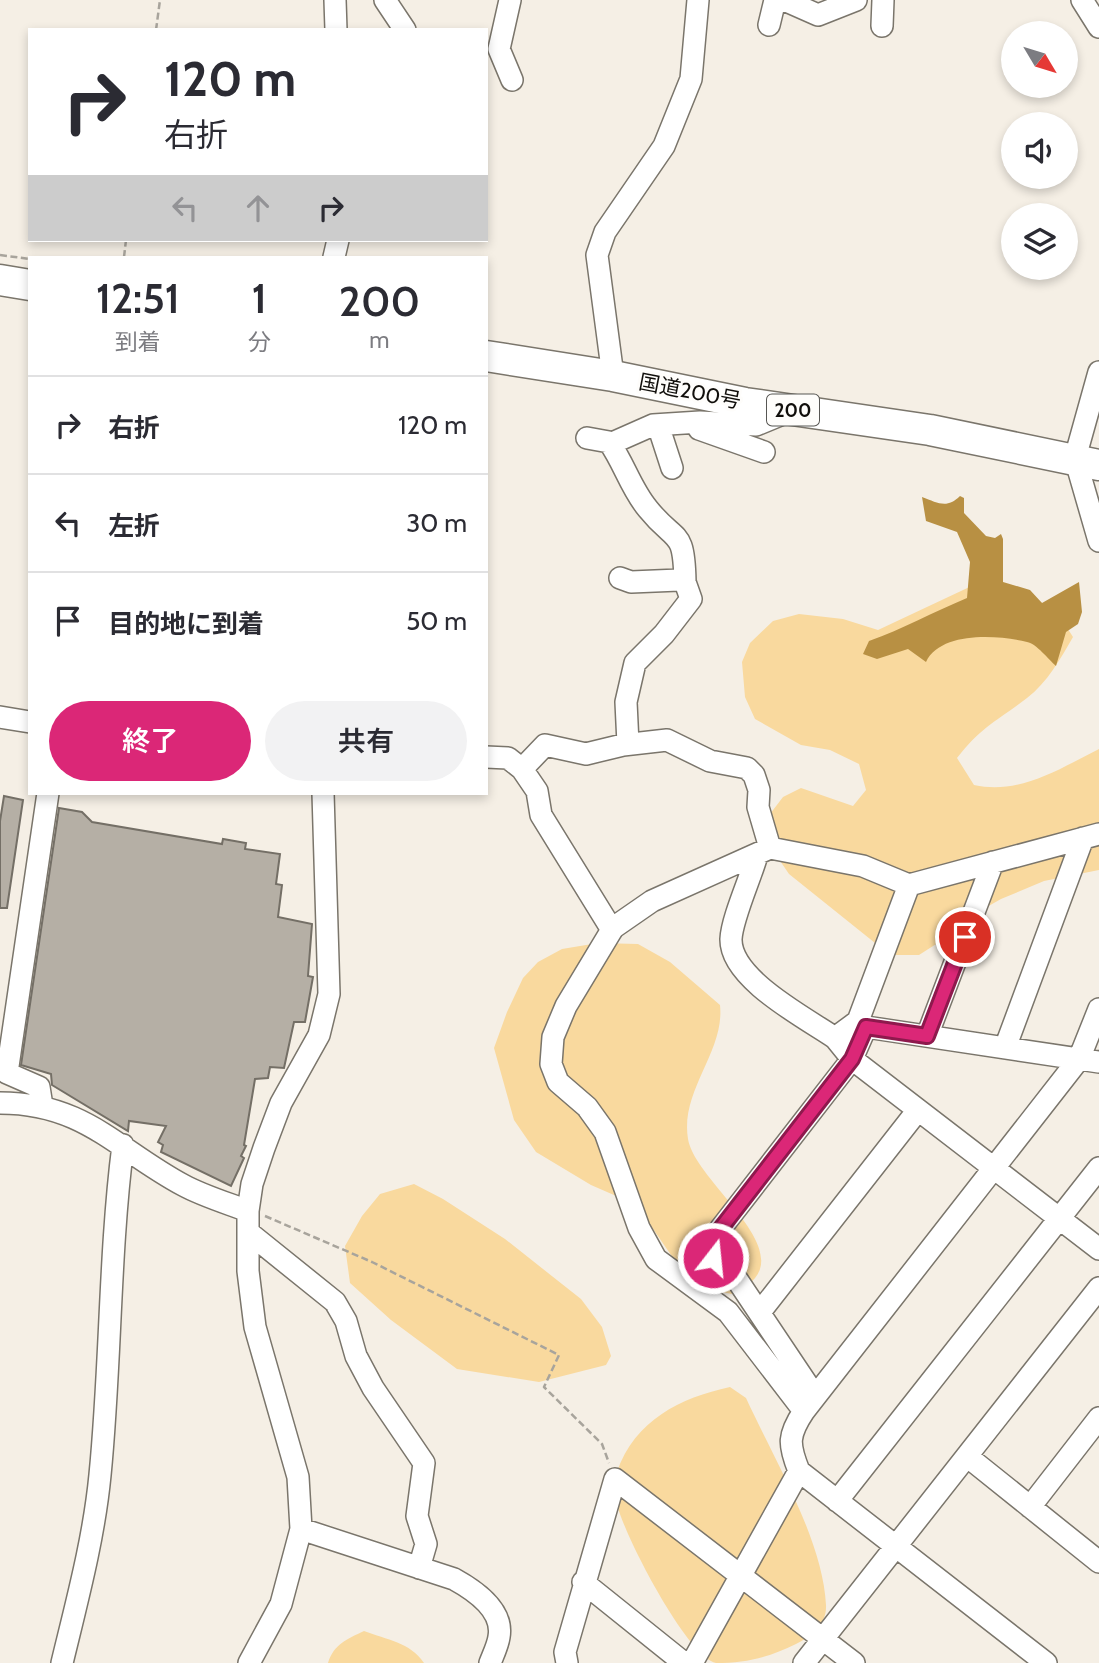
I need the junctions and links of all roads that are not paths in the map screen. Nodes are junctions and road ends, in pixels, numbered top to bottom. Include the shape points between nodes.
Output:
1 (335, 0) edge
2 (385, 0) edge
3 (510, 0) edge
4 (698, 0) edge
5 (775, 0) edge
6 (784, 0) edge
7 (856, 0) edge
8 (883, 0) edge
9 (1082, 0) edge
10 (769, 25) dead end
11 (883, 26) dead end
12 (1099, 27) edge
13 (336, 28) edge
14 (404, 28) edge
15 (493, 49) edge
16 (512, 80) dead end
17 (0, 280) edge
18 (28, 285) edge
19 (493, 361) edge
20 (1099, 372) edge
21 (614, 376) junction
22 (794, 410) junction
23 (680, 423) junction
24 (658, 425) junction
25 (587, 438) dead end
26 (610, 444) junction
27 (764, 452) dead end
28 (1087, 461) edge
29 (672, 468) dead end
30 (1099, 541) edge
31 (620, 578) dead end
32 (685, 582) junction
33 (0, 717) edge
34 (28, 722) edge
35 (628, 744) junction
36 (488, 757) edge
37 (523, 769) junction
38 (48, 795) edge
39 (323, 795) edge
40 (1091, 836) edge
41 (764, 851) junction
42 (993, 862) junction
43 (909, 885) junction
44 (612, 930) junction
45 (1099, 1009) edge
46 (862, 1024) junction
47 (927, 1036) junction
48 (835, 1038) junction
49 (1005, 1048) junction
50 (852, 1059) junction
51 (1089, 1061) edge
52 (0, 1103) edge
53 (42, 1106) junction
54 (918, 1110) junction
55 (123, 1145) junction
56 (1099, 1168) edge
57 (995, 1169) junction
58 (1060, 1219) junction
59 (248, 1222) junction
60 (1099, 1250) edge
61 (1099, 1288) edge
62 (760, 1312) junction
63 (810, 1404) junction
64 (1099, 1418) edge
65 (968, 1457) junction
66 (799, 1471) junction
67 (837, 1501) junction
68 (1030, 1507) junction
69 (302, 1529) junction
70 (896, 1548) junction
71 (1097, 1558) edge
72 (419, 1568) junction
73 (739, 1575) junction
74 (583, 1581) junction
75 (823, 1639) junction
76 (62, 1663) edge
77 (249, 1663) edge
78 (490, 1663) edge
79 (567, 1663) edge
80 (684, 1663) edge
81 (692, 1663) edge
82 (804, 1663) edge
83 (854, 1663) edge
84 (1046, 1663) edge

1 - 13 street
2 - 14 street
3 - 15 street
4 - 21 street via 687,90 664,146 605,232 597,256
5 - 10 street
6 - 7 street via 818,15
8 - 11 street
9 - 12 street
15 - 16 street
17 - 18 highway
19 - 21 highway, 国道200号 / 200
20 - 28 street
21 - 22 highway, 国道200号 / 200
22 - 23 street via 756,425
22 - 28 highway, 国道200号 / 200 via 930,430
23 - 24 street
23 - 27 street
24 - 26 street
24 - 29 street
25 - 26 street
26 - 32 street via 648,510 678,537 685,554
28 - 30 street via 1085,501
31 - 32 street
32 - 35 street via 691,599 635,663 626,702
33 - 34 street
35 - 37 street via 586,754 545,746
35 - 41 street via 667,740 710,761 747,768 757,783
36 - 37 street via 508,758
37 - 44 street via 537,791 541,814
38 - 53 street via 7,1073 39,1087
39 - 59 street via 329,994 319,1035 281,1103 264,1148 252,1184
40 - 42 street
40 - 49 street
41 - 43 street via 863,866
41 - 44 street via 652,901
41 - 48 street via 731,941 749,976 766,992
42 - 43 street
42 - 47 street
43 - 46 street
44 - 63 street via 566,1006 553,1037 551,1064 558,1082 587,1107 606,1132 639,1228 656,1259 728,1312
45 - 51 street
46 - 47 street
46 - 48 street
46 - 50 street
47 - 49 street
48 - 50 street
49 - 51 street
50 - 54 street
50 - 62 street via 711,1241 713,1258 736,1278
51 - 57 street
52 - 53 street
53 - 55 street via 69,1114
54 - 57 street
54 - 62 street
55 - 59 street
55 - 76 street via 100,1478
56 - 58 street
57 - 58 street
57 - 63 street
58 - 60 street
58 - 67 street
59 - 69 street via 247,1271 255,1327 298,1476
59 - 72 street via 335,1302 373,1388 424,1463 417,1516 426,1544
61 - 65 street
62 - 63 street
63 - 66 street via 793,1428 790,1449
64 - 68 street
65 - 68 street
65 - 70 street
66 - 67 street
66 - 73 street
67 - 70 street
68 - 71 street
69 - 72 street
69 - 77 street via 281,1604
70 - 75 street
70 - 84 street
72 - 78 street via 454,1579 488,1604 498,1619 500,1636
73 - 74 street via 615,1479
73 - 75 street
73 - 81 street
74 - 79 street via 565,1651
74 - 80 street
75 - 82 street
75 - 83 street

